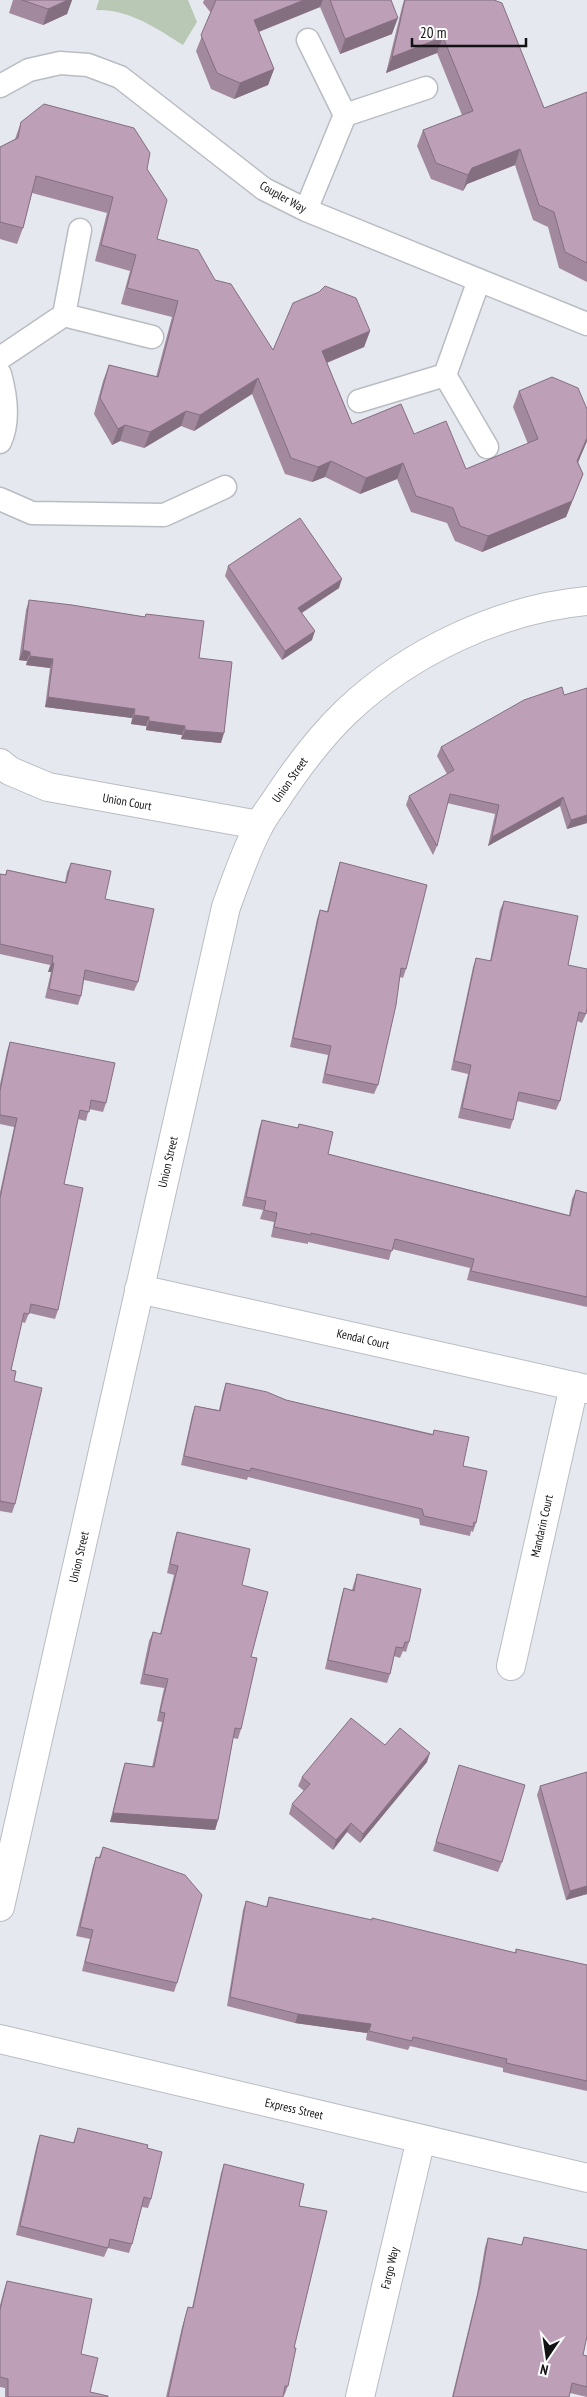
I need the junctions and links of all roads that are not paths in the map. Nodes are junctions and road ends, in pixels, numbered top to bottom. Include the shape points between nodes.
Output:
1 (308, 40) dead end
2 (0, 86) edge
3 (426, 88) dead end
4 (345, 115) junction
5 (306, 210) junction
6 (80, 230) dead end
7 (479, 280) junction
8 (64, 315) junction
9 (587, 324) edge
10 (152, 338) dead end
11 (0, 358) edge
12 (0, 374) edge
13 (445, 375) junction
14 (359, 401) dead end
15 (0, 442) edge
16 (487, 447) dead end
17 (225, 487) dead end
18 (0, 498) edge
19 (587, 600) edge
20 (0, 764) edge
21 (259, 825) junction
22 (139, 1289) junction
23 (580, 1387) edge
24 (511, 1666) dead end
25 (0, 1907) edge
26 (0, 2039) edge
27 (421, 2139) junction
28 (587, 2178) edge
29 (360, 2397) edge

1 - 4 lane
2 - 5 lane, Coupler Way via 29,70 60,63 88,65 120,78 264,189
3 - 4 lane
4 - 5 lane
5 - 7 lane, Coupler Way
6 - 8 lane
7 - 9 lane, Coupler Way
7 - 13 lane
8 - 10 lane
8 - 11 lane
12 - 15 lane via 6,398 4,434
13 - 14 lane
13 - 16 lane
17 - 18 lane via 164,515 32,513
19 - 21 street, Union Street via 508,618 447,642 396,673 347,712 303,759
20 - 21 street, Union Court via 48,787
21 - 22 street, Union Street via 226,907
22 - 23 street, Kendal Court
22 - 25 street, Union Street
23 - 24 street, Mandarin Court
26 - 27 street, Express Street
27 - 28 street, Express Street
27 - 29 street, Fargo Way

